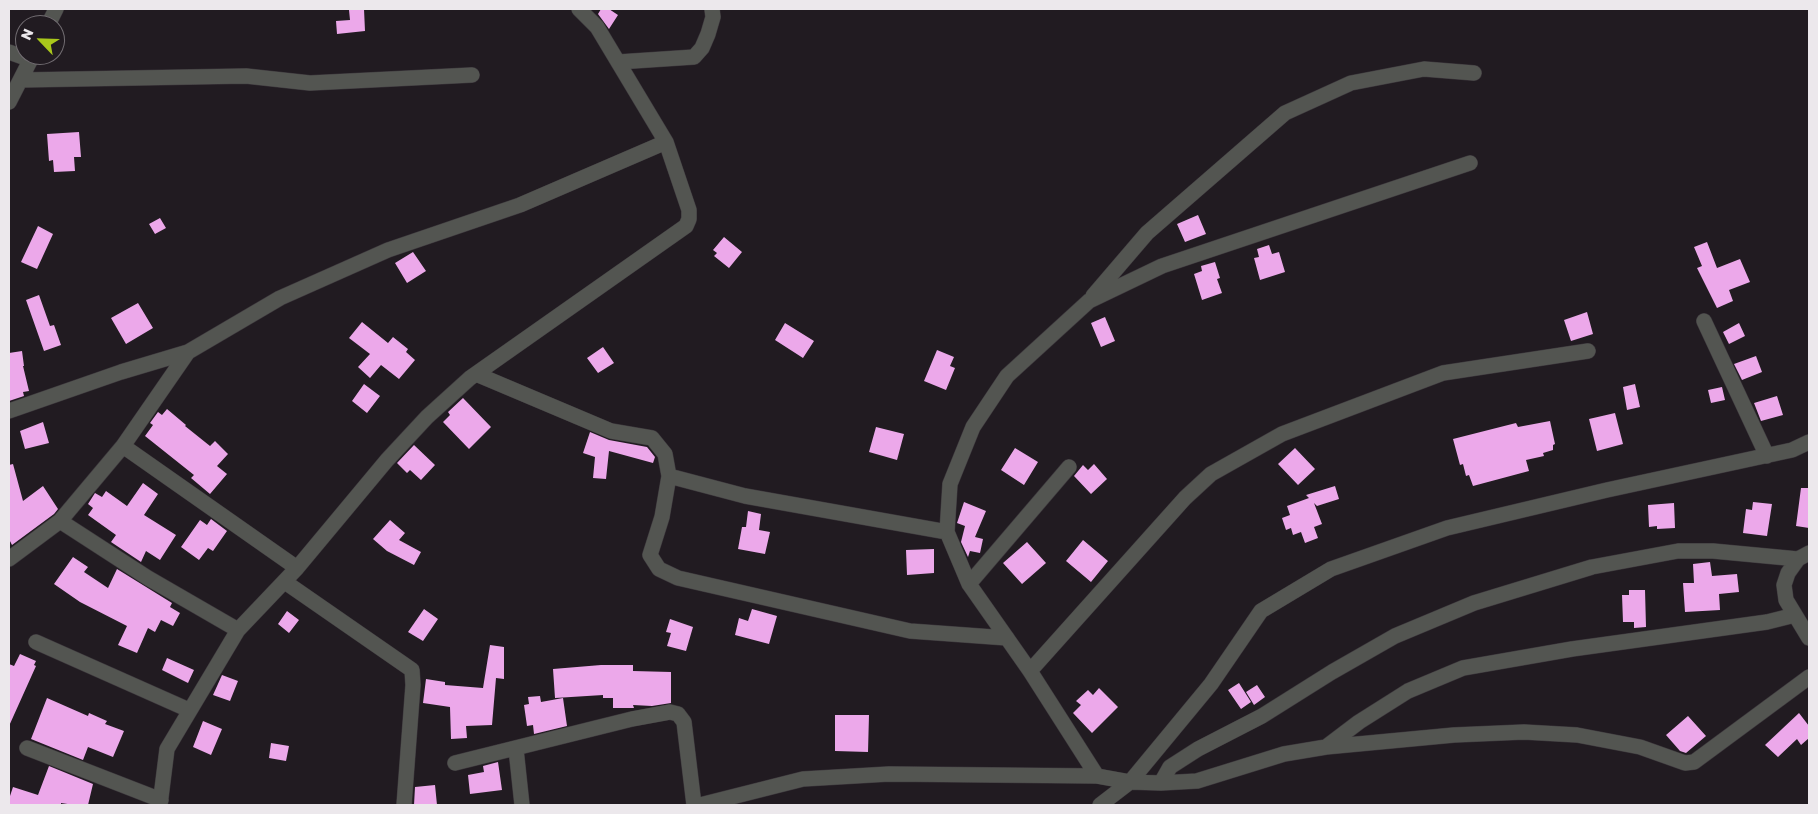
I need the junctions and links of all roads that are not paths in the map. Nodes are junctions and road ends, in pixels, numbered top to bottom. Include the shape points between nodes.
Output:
1 (579, 9) edge
2 (712, 9) edge
3 (618, 62) junction
4 (28, 65) edge
5 (1474, 73) dead end
6 (472, 75) dead end
7 (21, 80) junction
8 (9, 102) edge
9 (666, 142) junction
10 (1470, 163) dead end
11 (1089, 301) junction
12 (1704, 321) dead end
13 (188, 352) junction
14 (1588, 352) dead end
15 (476, 374) junction
16 (9, 410) edge
17 (1809, 442) edge
18 (123, 446) junction
19 (1767, 456) junction
20 (1069, 467) dead end
21 (670, 476) junction
22 (60, 521) junction
23 (947, 532) junction
24 (1804, 556) edge
25 (9, 559) edge
26 (297, 568) junction
27 (285, 582) junction
28 (969, 584) junction
29 (1795, 615) junction
30 (238, 630) junction
31 (1007, 638) junction
32 (1809, 638) edge
33 (36, 642) dead end
34 (1030, 671) junction
35 (1809, 677) edge
36 (189, 710) junction
37 (1326, 747) junction
38 (27, 748) dead end
39 (516, 749) junction
40 (455, 763) dead end
41 (1097, 776) junction
42 (1130, 782) junction
43 (1160, 783) junction
44 (161, 803) edge
45 (1107, 803) edge
46 (404, 805) edge
47 (522, 805) edge
48 (694, 805) edge
49 (700, 805) edge

1 - 3 street via 597,27
2 - 3 street via 708,34 694,57
3 - 9 street
4 - 7 street
5 - 11 street via 1424,69 1352,83 1285,113 1147,233
6 - 7 street via 310,83 246,76
7 - 8 street
9 - 13 street via 520,205 388,250 280,298
9 - 15 street via 689,210 686,226
10 - 11 street via 1162,266
11 - 23 street via 1006,376 973,427 950,484
12 - 19 street
13 - 16 street
13 - 18 street
14 - 34 street via 1443,373 1282,434 1211,474 1185,498
15 - 21 street via 611,431 652,438 666,454
15 - 26 street via 427,417 387,460
17 - 19 street
18 - 22 street
18 - 26 street
19 - 42 street via 1447,528 1331,569 1261,611 1211,684
20 - 28 street
21 - 23 street via 746,496
21 - 31 street via 650,555 659,569 678,578 910,631
22 - 25 street
22 - 30 street via 148,578
23 - 28 street
24 - 29 street via 1788,573 1784,585 1786,600
24 - 43 street via 1678,550 1592,567 1474,603 1395,636 1332,672 1262,716 1170,767
26 - 27 street
27 - 30 street
27 - 46 street via 412,670
28 - 31 street
29 - 32 street
29 - 37 street via 1759,624 1572,649 1463,668 1408,691
30 - 36 street
31 - 34 street
33 - 36 street
34 - 41 street
35 - 37 street via 1694,762 1685,763 1640,746 1524,732
36 - 44 street via 167,749
37 - 43 street via 1284,754 1197,782
38 - 44 street
39 - 40 street
39 - 47 street
39 - 48 street via 632,720 670,712 678,714 684,722
41 - 42 street
41 - 49 street via 890,774 803,779
42 - 43 street
42 - 45 street

